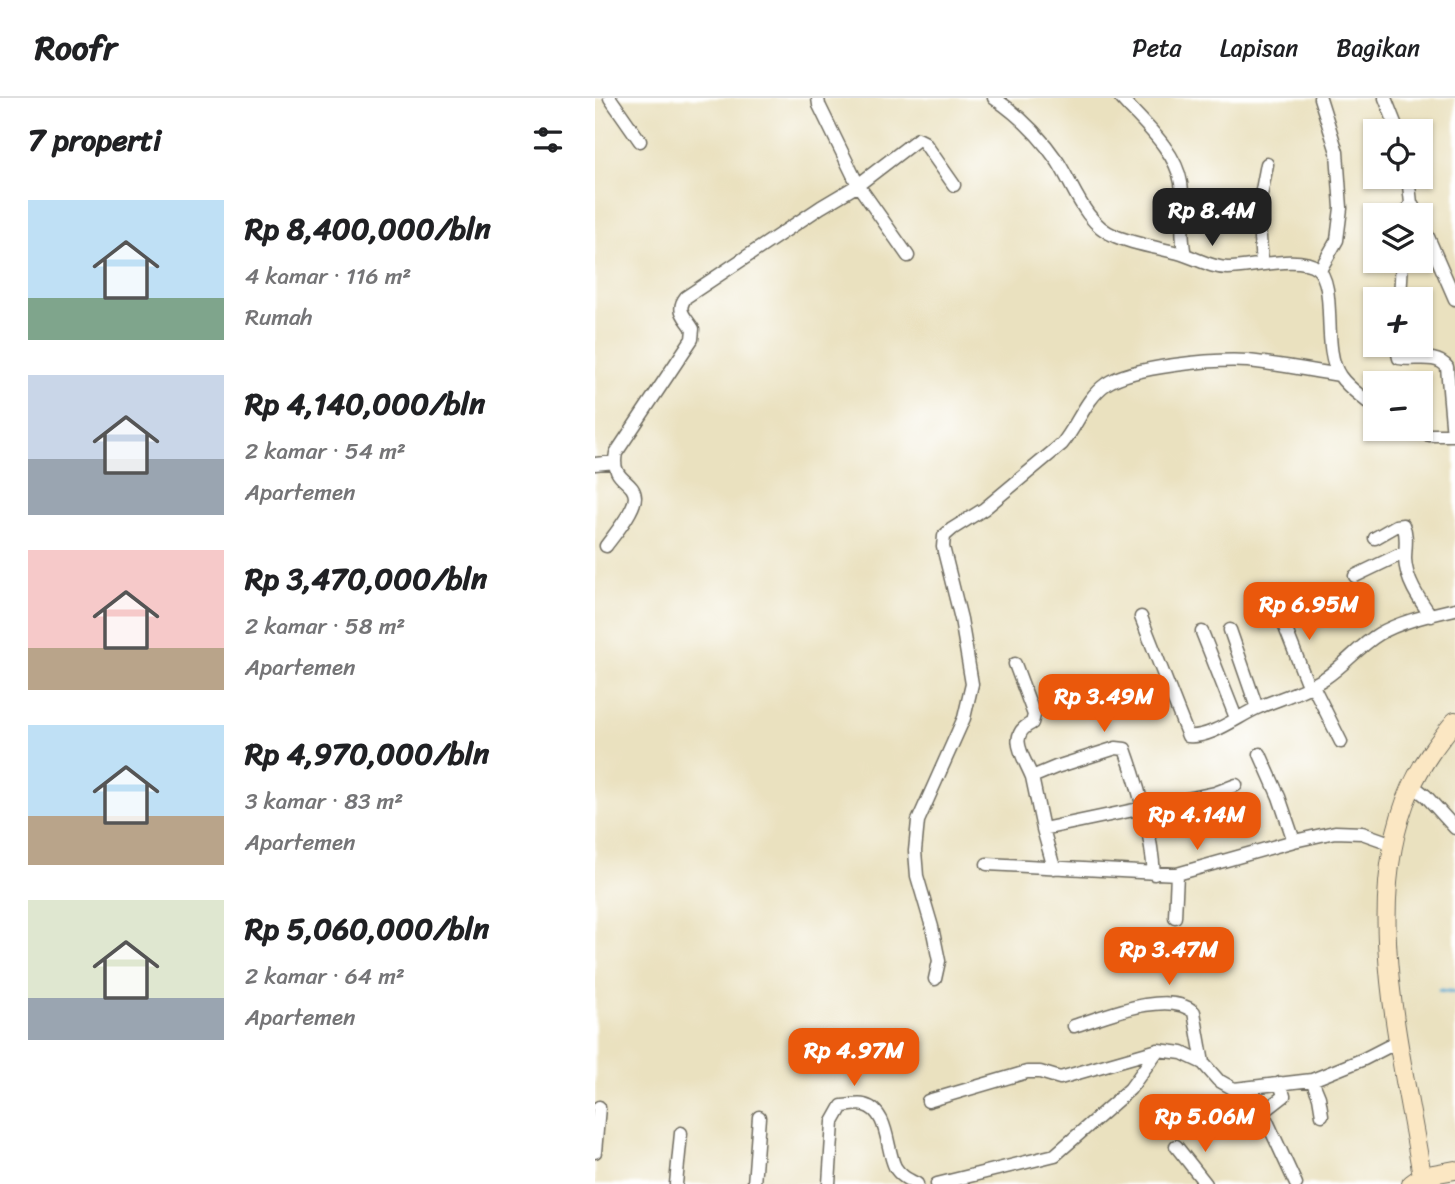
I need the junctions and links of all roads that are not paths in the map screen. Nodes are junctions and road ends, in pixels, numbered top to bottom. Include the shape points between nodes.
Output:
1 (610, 98) edge
2 (818, 98) edge
3 (994, 98) edge
4 (1121, 98) edge
5 (1320, 98) edge
6 (1385, 98) edge
7 (1393, 119) edge
8 (640, 141) dead end
9 (1267, 164) dead end
10 (858, 185) junction
11 (954, 185) dead end
12 (1433, 249) edge
13 (1185, 255) junction
14 (908, 256) dead end
15 (1262, 264) junction
16 (1319, 270) junction
17 (1455, 299) edge
18 (1399, 357) edge
19 (1339, 375) junction
20 (1363, 397) edge
21 (1433, 435) edge
22 (1454, 435) edge
23 (615, 462) junction
24 (595, 464) edge
25 (1375, 538) dead end
26 (606, 546) dead end
27 (1405, 552) junction
28 (1355, 576) dead end
29 (1277, 607) dead end
30 (1455, 609) edge
31 (1431, 616) junction
32 (1141, 617) dead end
33 (1230, 630) dead end
34 (1202, 632) dead end
35 (1014, 664) dead end
36 (1311, 687) junction
37 (1257, 708) junction
38 (1236, 718) junction
39 (1453, 727) edge
40 (1341, 742) dead end
41 (1259, 754) dead end
42 (1032, 777) junction
43 (1236, 785) dead end
44 (1412, 785) junction
45 (1142, 808) junction
46 (1455, 828) edge
47 (1043, 829) junction
48 (1294, 841) junction
49 (1393, 844) junction
50 (987, 864) dead end
51 (1054, 868) junction
52 (1154, 874) junction
53 (1177, 874) junction
54 (1175, 917) dead end
55 (935, 979) dead end
56 (1074, 1026) dead end
57 (1399, 1041) junction
58 (1158, 1050) junction
59 (1203, 1063) junction
60 (1312, 1080) junction
61 (1280, 1083) junction
62 (928, 1101) dead end
63 (599, 1107) dead end
64 (1322, 1115) dead end
65 (759, 1117) dead end
66 (681, 1133) dead end
67 (1177, 1146) dead end
68 (595, 1152) edge
69 (1455, 1170) edge
70 (1419, 1182) edge
71 (676, 1184) edge
72 (754, 1184) edge
73 (829, 1184) edge
74 (917, 1184) edge
75 (937, 1184) edge
76 (1206, 1184) edge
77 (1296, 1184) edge

1 - 8 street
2 - 10 street
3 - 13 street via 1031,128 1057,161 1084,209 1103,229
4 - 13 street via 1176,165
5 - 16 street via 1337,152 1341,208 1337,240
6 - 7 street
9 - 15 street via 1258,211
10 - 11 street via 918,139
10 - 14 street
10 - 23 street via 685,297 680,307 693,329 692,339 620,445
12 - 17 street
13 - 15 street via 1221,267
15 - 16 street via 1297,263
16 - 19 street via 1328,297 1329,342
18 - 22 street via 1434,359 1447,367
19 - 20 street
19 - 55 street via 1248,361 1170,366 1122,376 1090,398 1062,444 944,536 972,684 964,718 918,821 917,876 939,961
21 - 22 street
23 - 24 street
23 - 26 street via 635,497
25 - 27 street via 1403,526
27 - 28 street
27 - 31 street via 1406,570
29 - 36 street
30 - 31 street
31 - 36 street via 1376,635
32 - 38 street via 1188,736
33 - 37 street
34 - 38 street
35 - 42 street via 1034,715 1032,723 1017,735
36 - 37 street
36 - 40 street
37 - 38 street
39 - 44 street via 1434,747
41 - 48 street
42 - 45 street via 1122,747
42 - 47 street
43 - 45 street
44 - 46 street
44 - 49 street
45 - 47 street
45 - 52 street
47 - 51 street
48 - 49 street via 1349,831
48 - 53 street
49 - 57 street via 1385,914
50 - 51 street
51 - 52 street
52 - 53 street
53 - 54 street
56 - 59 street via 1143,1005 1182,1005 1194,1012
57 - 60 street
57 - 70 street
58 - 59 street via 1182,1053
58 - 62 street via 1060,1078 1027,1072
58 - 75 street via 1130,1089 1055,1155
59 - 61 street via 1234,1089
60 - 61 street
60 - 64 street
61 - 77 street via 1284,1096 1266,1110 1265,1117
63 - 68 street
65 - 72 street
66 - 71 street
67 - 76 street
69 - 70 street
73 - 74 street via 833,1122 842,1106 863,1104 882,1121 895,1168

